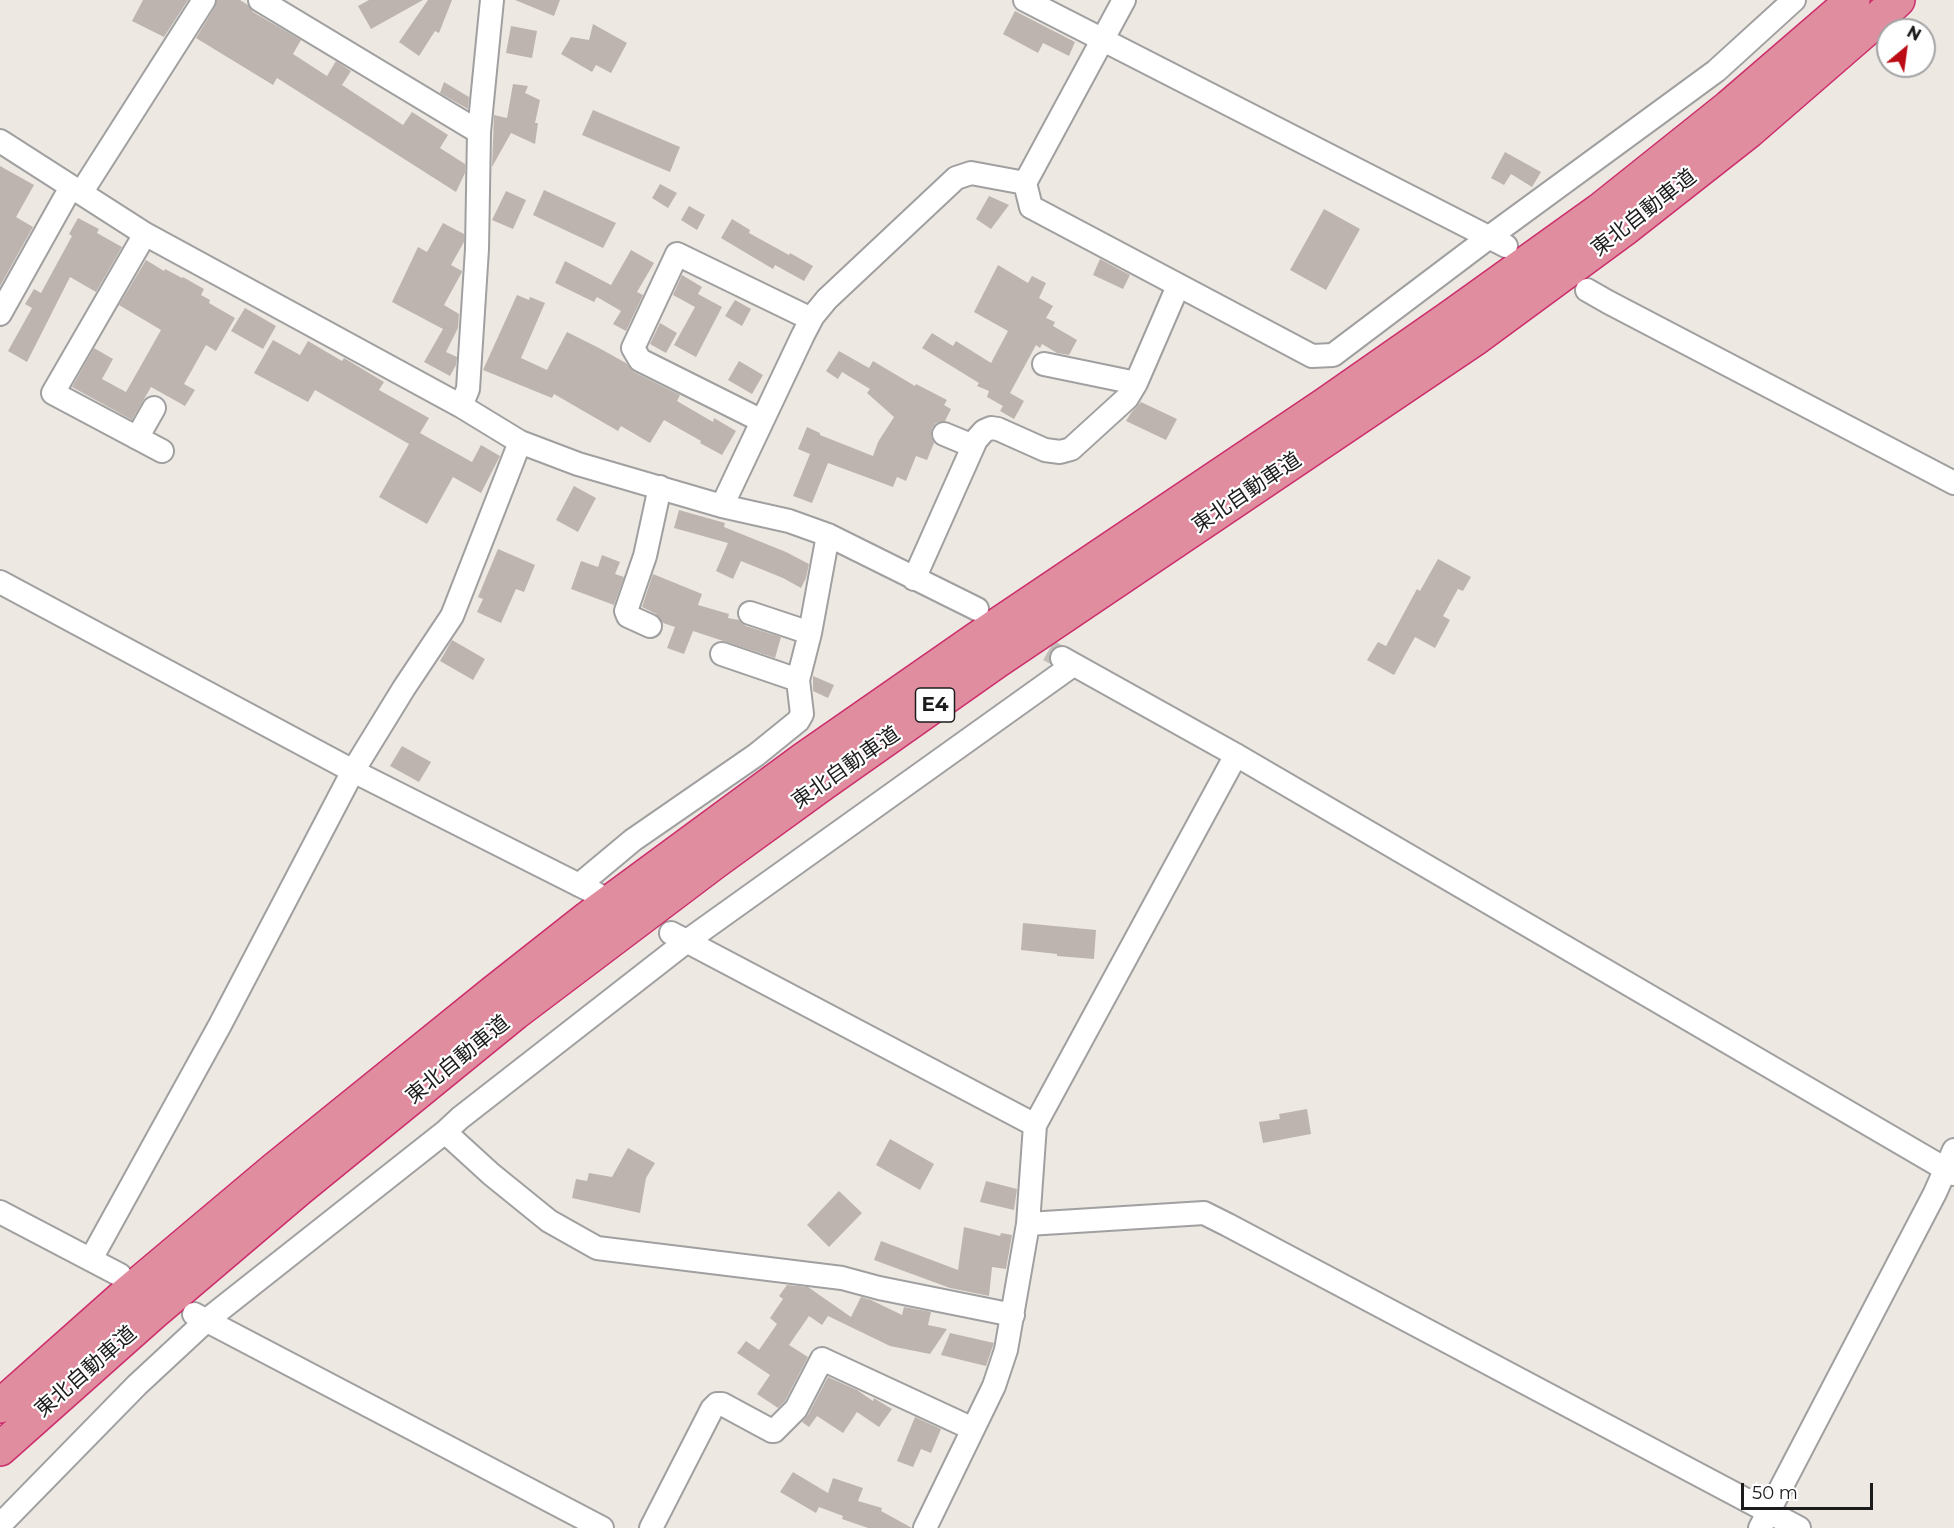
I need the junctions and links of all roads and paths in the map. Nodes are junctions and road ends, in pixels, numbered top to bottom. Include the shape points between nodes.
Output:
1 (204, 0) edge
2 (260, 0) edge
3 (492, 0) edge
4 (1025, 0) edge
5 (1124, 0) edge
6 (1794, 0) edge
7 (1853, 0) edge
8 (1898, 0) edge
9 (1103, 41) junction
10 (479, 132) junction
11 (0, 141) edge
12 (1025, 183) junction
13 (76, 190) junction
14 (145, 234) junction
15 (1497, 242) junction
16 (1178, 286) junction
17 (1587, 290) dead end
18 (0, 314) edge
19 (812, 319) junction
20 (1044, 364) dead end
21 (1136, 383) junction
22 (461, 406) junction
23 (154, 408) dead end
24 (762, 421) junction
25 (944, 434) dead end
26 (137, 438) junction
27 (520, 442) junction
28 (973, 446) junction
29 (162, 451) dead end
30 (1954, 483) edge
31 (660, 487) junction
32 (722, 506) junction
33 (828, 535) junction
34 (914, 579) junction
35 (0, 582) edge
36 (977, 609) dead end
37 (750, 613) dead end
38 (650, 626) dead end
39 (810, 633) junction
40 (722, 654) dead end
41 (798, 680) junction
42 (1236, 755) junction
43 (353, 771) junction
44 (679, 937) junction
45 (1035, 1125) junction
46 (445, 1132) junction
47 (1951, 1164) edge
48 (0, 1212) edge
49 (1028, 1224) junction
50 (91, 1259) junction
51 (120, 1275) dead end
52 (1013, 1315) junction
53 (200, 1317) junction
54 (0, 1406) edge
55 (973, 1429) junction
56 (0, 1449) edge
57 (1765, 1520) edge
58 (0, 1525) edge
59 (602, 1528) edge
60 (651, 1528) edge
61 (926, 1528) edge
62 (1799, 1528) edge

1 - 13 street
2 - 10 street
3 - 10 street
4 - 9 street
5 - 9 street
6 - 15 street via 1716,71
7 - 54 highway, 東北自動車道 / E4 via 1729,107 1600,210 1326,404 804,759 588,918 275,1169
8 - 56 highway, 東北自動車道 / E4 via 1749,131 1614,237 1476,338 824,783 515,1013 291,1196
9 - 12 street
9 - 15 street
10 - 22 street via 473,313 468,389
11 - 13 street
12 - 16 street via 1031,207
12 - 19 street via 971,173 956,178 827,299
13 - 14 street
13 - 18 street
14 - 22 street
14 - 26 street via 54,393
15 - 16 street via 1333,355 1312,356
16 - 21 street
17 - 30 street
19 - 24 street
19 - 24 street via 677,254 633,348 640,360
20 - 21 street
21 - 28 street via 1127,398 1071,449 1053,452 998,429 984,431
22 - 27 street
23 - 26 street
24 - 32 street
25 - 28 street
26 - 29 street
27 - 31 street via 578,464
27 - 43 street via 452,616
28 - 34 street
31 - 32 street
31 - 38 street via 645,556 626,611
32 - 33 street via 789,521
33 - 34 street
33 - 39 street
34 - 36 street
35 - 43 street
37 - 39 street
39 - 41 street
40 - 41 street
41 - 43 street via 802,714 798,721 756,755 633,840 588,890
42 - 44 street via 1067,662
42 - 45 street
42 - 47 street
43 - 50 street
44 - 45 street
44 - 46 street
45 - 49 street
46 - 52 street via 549,1221 597,1248 842,1278
46 - 53 street
47 - 57 street
48 - 50 street
49 - 52 street
49 - 57 street via 1203,1213
50 - 51 street
52 - 55 street via 994,1386
53 - 58 street
53 - 59 street
55 - 60 street via 822,1359 796,1409 774,1431 722,1404 712,1408
55 - 61 street
57 - 62 street

